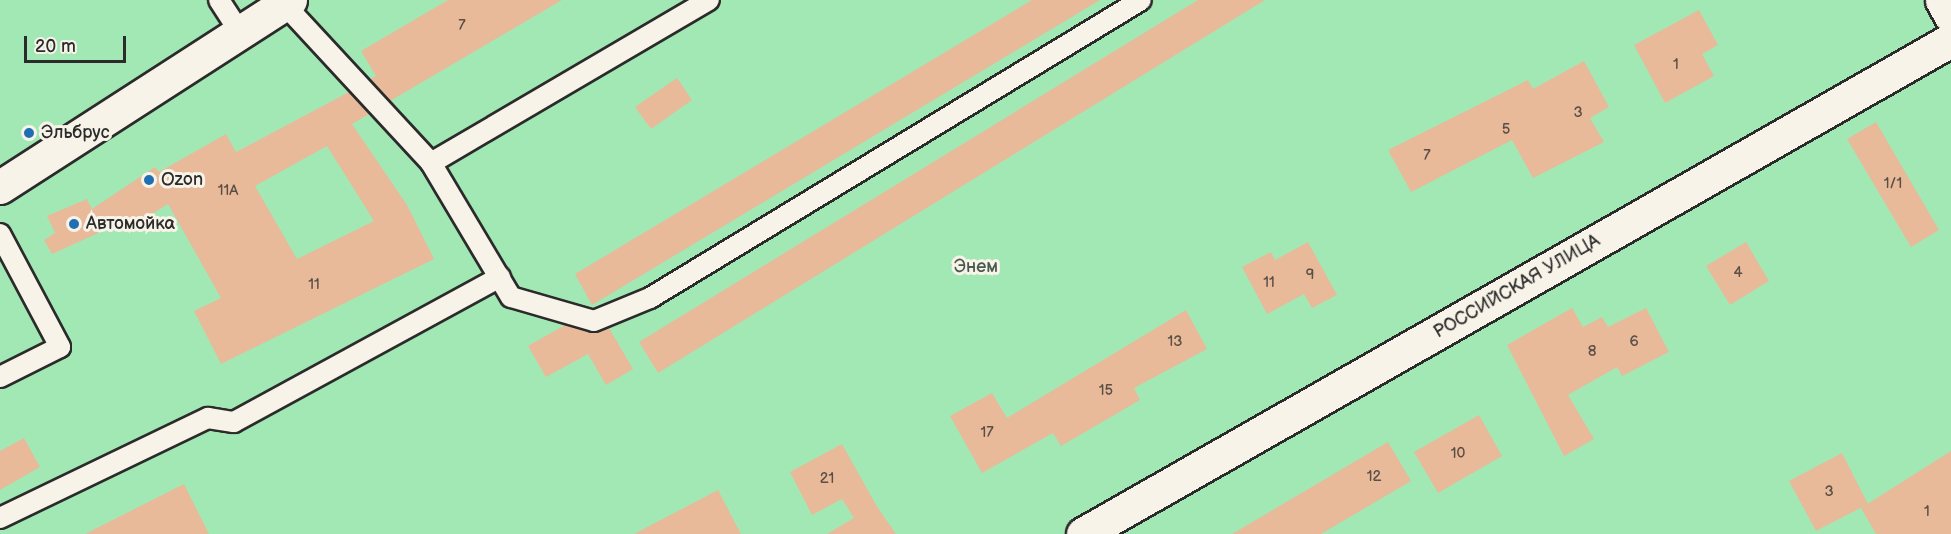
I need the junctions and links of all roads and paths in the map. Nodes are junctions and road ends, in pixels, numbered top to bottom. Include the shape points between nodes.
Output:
1 (219, 0) edge
2 (710, 0) edge
3 (1141, 0) edge
4 (1942, 0) edge
5 (287, 2) edge
6 (1951, 16) edge
7 (240, 32) junction
8 (1951, 40) edge
9 (431, 163) junction
10 (0, 186) edge
11 (0, 234) edge
12 (500, 277) junction
13 (0, 377) edge
14 (0, 518) edge
15 (1083, 534) edge

1 - 7 lane
2 - 9 lane
3 - 12 lane via 650,298 594,321 512,297
4 - 6 street
5 - 7 street
5 - 9 lane
7 - 10 street
8 - 15 street, РОССИЙСКАЯ УЛИЦА
9 - 12 lane
11 - 13 lane via 60,347
12 - 14 lane via 234,422 208,418

